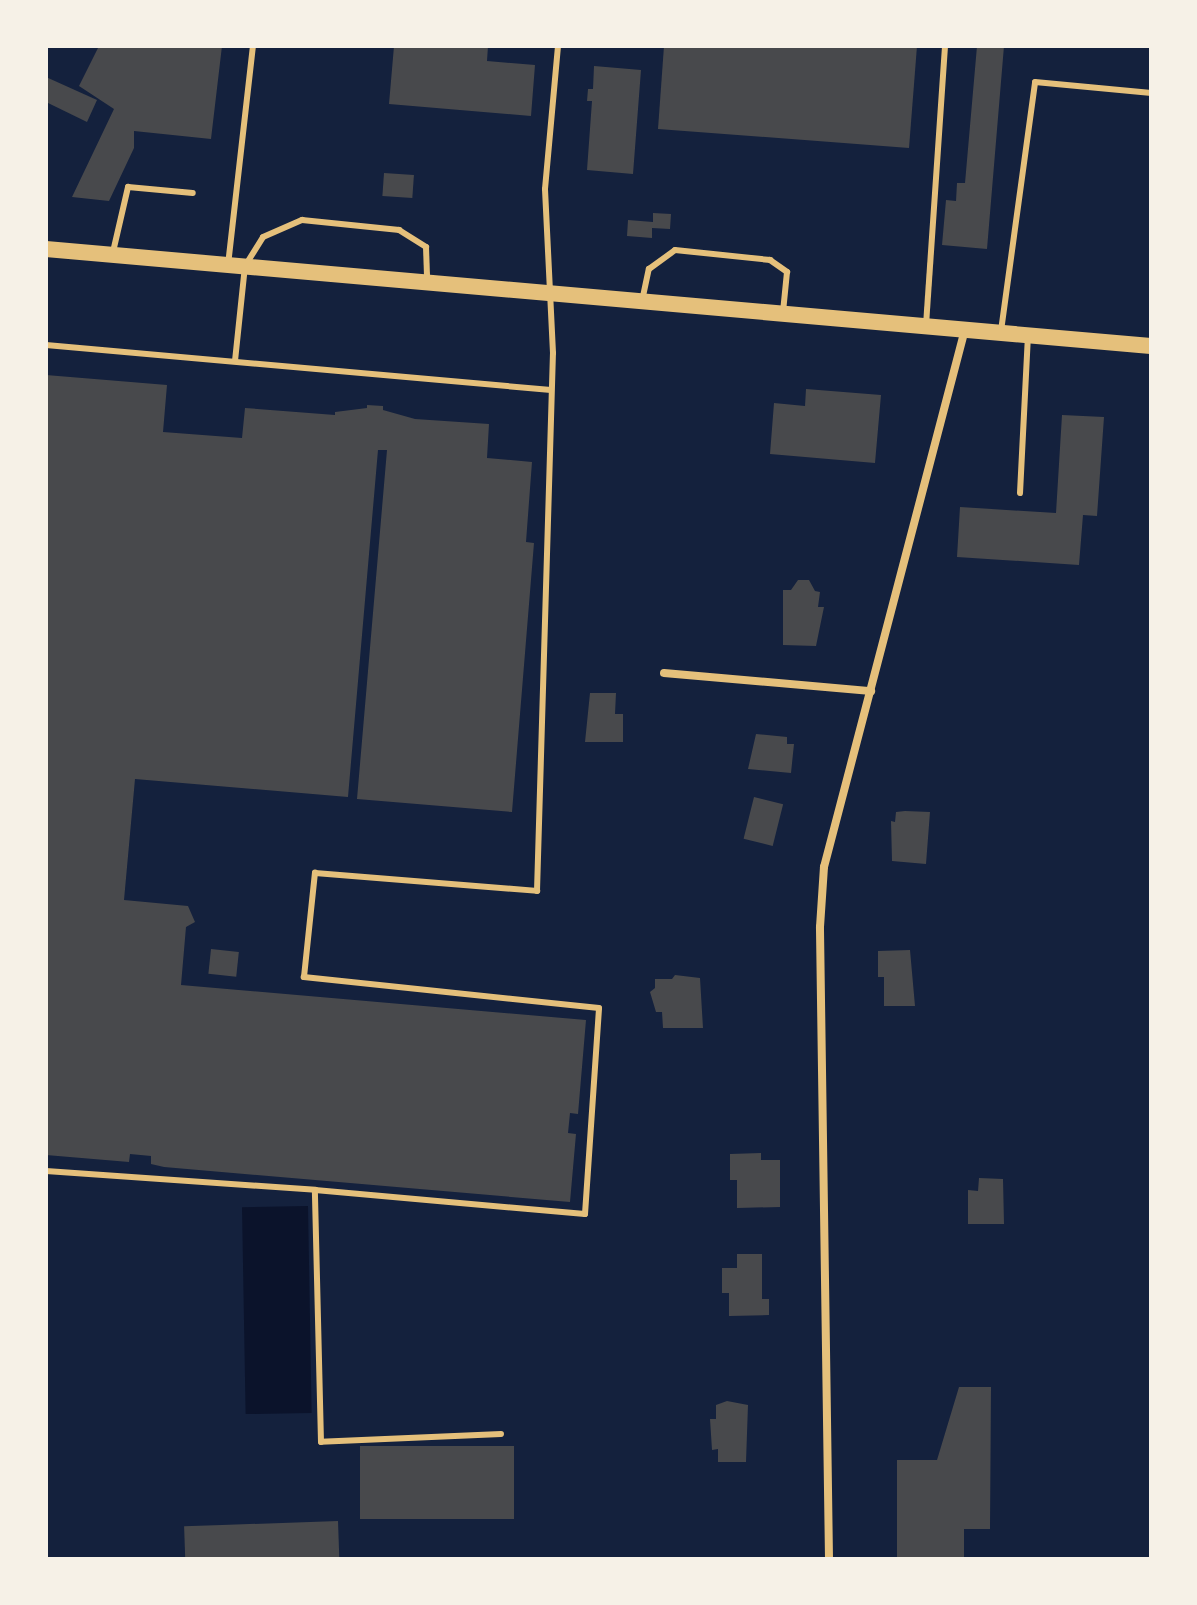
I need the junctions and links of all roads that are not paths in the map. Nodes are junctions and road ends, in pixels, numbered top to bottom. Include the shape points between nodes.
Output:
1 (253, 46) edge
2 (558, 46) edge
3 (945, 46) edge
4 (1151, 93) edge
5 (193, 193) dead end
6 (46, 249) edge
7 (112, 255) junction
8 (237, 266) junction
9 (427, 282) junction
10 (548, 292) junction
11 (642, 301) junction
12 (783, 313) junction
13 (926, 325) junction
14 (965, 328) junction
15 (1000, 332) junction
16 (1028, 335) junction
17 (46, 345) edge
18 (1151, 346) edge
19 (235, 361) junction
20 (551, 390) junction
21 (1020, 493) dead end
22 (664, 673) dead end
23 (871, 691) junction
24 (46, 1171) edge
25 (315, 1190) junction
26 (501, 1434) dead end
27 (829, 1559) edge

1 - 8 lane
2 - 10 lane via 545,189
3 - 13 lane
4 - 15 lane via 1035,82
5 - 7 lane via 128,187
6 - 7 main road
7 - 8 main road
8 - 9 main road
8 - 9 lane via 263,237 302,220 399,230 426,247
8 - 19 lane
9 - 10 main road
10 - 11 main road
10 - 20 lane
11 - 12 main road
11 - 12 lane via 649,269 675,250 770,260 787,272
12 - 13 main road
13 - 14 main road
14 - 15 main road
14 - 23 street
15 - 16 main road
16 - 18 main road
16 - 21 lane
17 - 19 lane
19 - 20 lane
20 - 25 lane via 537,891 315,873 304,977 599,1008 585,1214
22 - 23 street
23 - 27 street via 824,867 820,927
24 - 25 lane
25 - 26 lane via 321,1442

